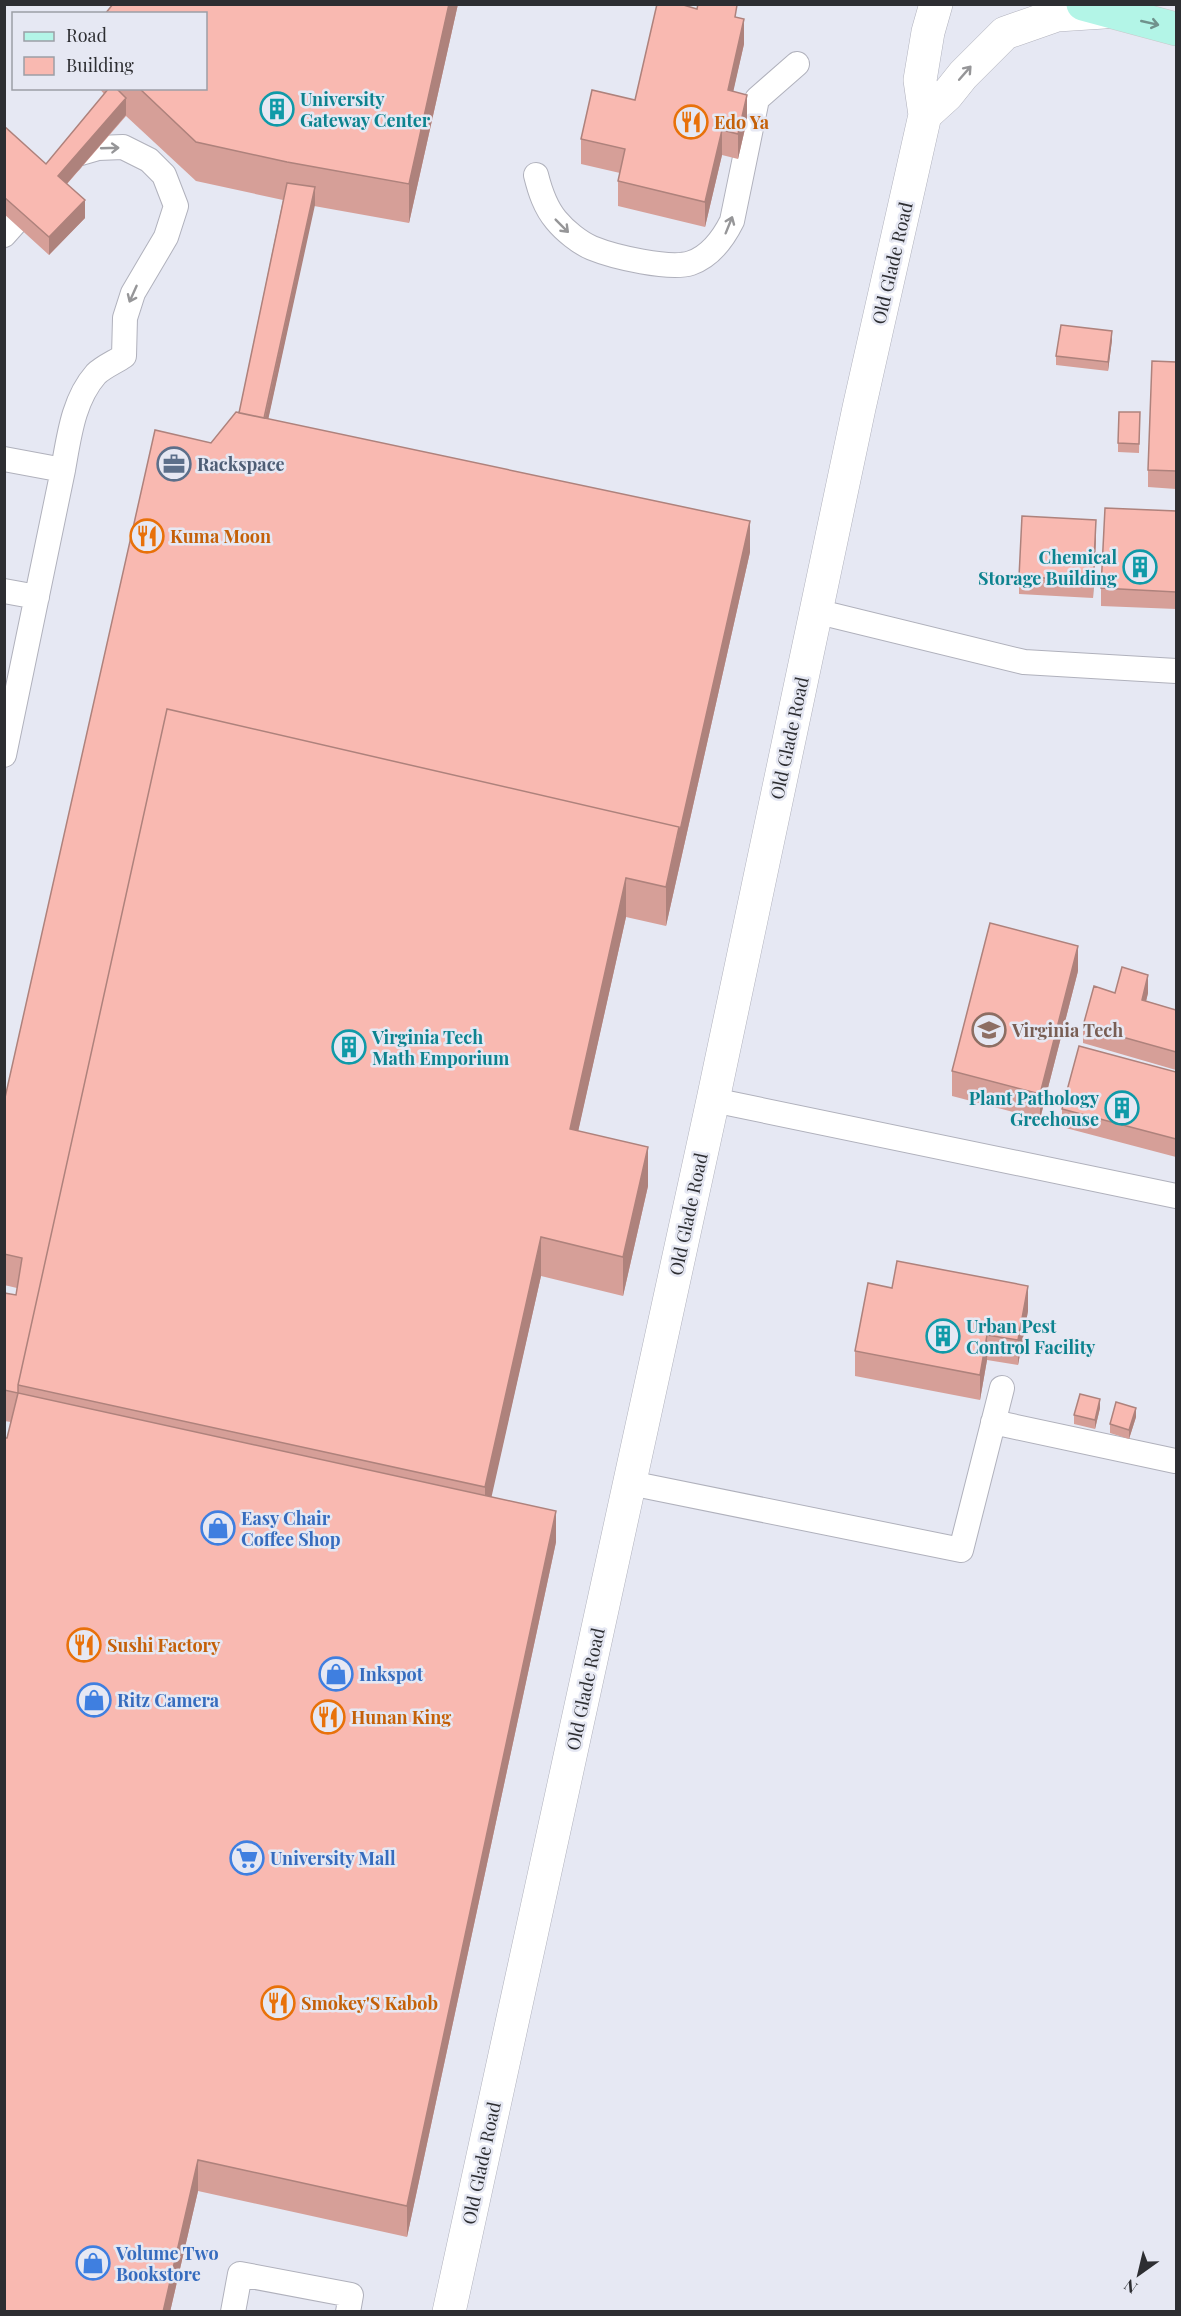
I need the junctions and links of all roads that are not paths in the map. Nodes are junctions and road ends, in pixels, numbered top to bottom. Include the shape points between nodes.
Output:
1 (936, 4) edge
2 (1093, 8) edge
3 (1176, 29) edge
4 (797, 64) dead end
5 (925, 115) junction
6 (536, 174) dead end
7 (4, 235) edge
8 (4, 459) edge
9 (63, 470) junction
10 (4, 591) edge
11 (37, 597) junction
12 (815, 611) junction
13 (15, 655) edge
14 (1176, 671) edge
15 (4, 755) edge
16 (713, 1100) junction
17 (1176, 1196) edge
18 (1002, 1388) dead end
19 (993, 1422) junction
20 (1175, 1461) edge
21 (630, 1483) junction
22 (233, 2312) edge
23 (348, 2312) edge
24 (449, 2312) edge

1 - 5 street, Old Glade Road via 920,80
2 -> 3 main road
5 -> 2 street via 1005,33 1057,15
6 -> 4 lane via 543,200 556,220 591,248 675,267 693,263 710,252 732,221 757,99
5 - 12 street, Old Glade Road
7 -> 9 lane via 74,155 98,148 123,147 149,160 164,175 176,206 166,237 133,293 125,318 124,357 97,373 78,401
8 - 9 lane
9 - 11 lane
10 - 11 lane
11 - 13 lane
12 - 14 lane via 1024,662
12 - 16 street, Old Glade Road
13 - 15 lane
16 - 17 lane
16 - 21 street, Old Glade Road
18 - 19 lane
19 - 20 lane
19 - 21 lane via 961,1550
21 - 24 street, Old Glade Road
22 - 23 lane via 240,2274 351,2295

